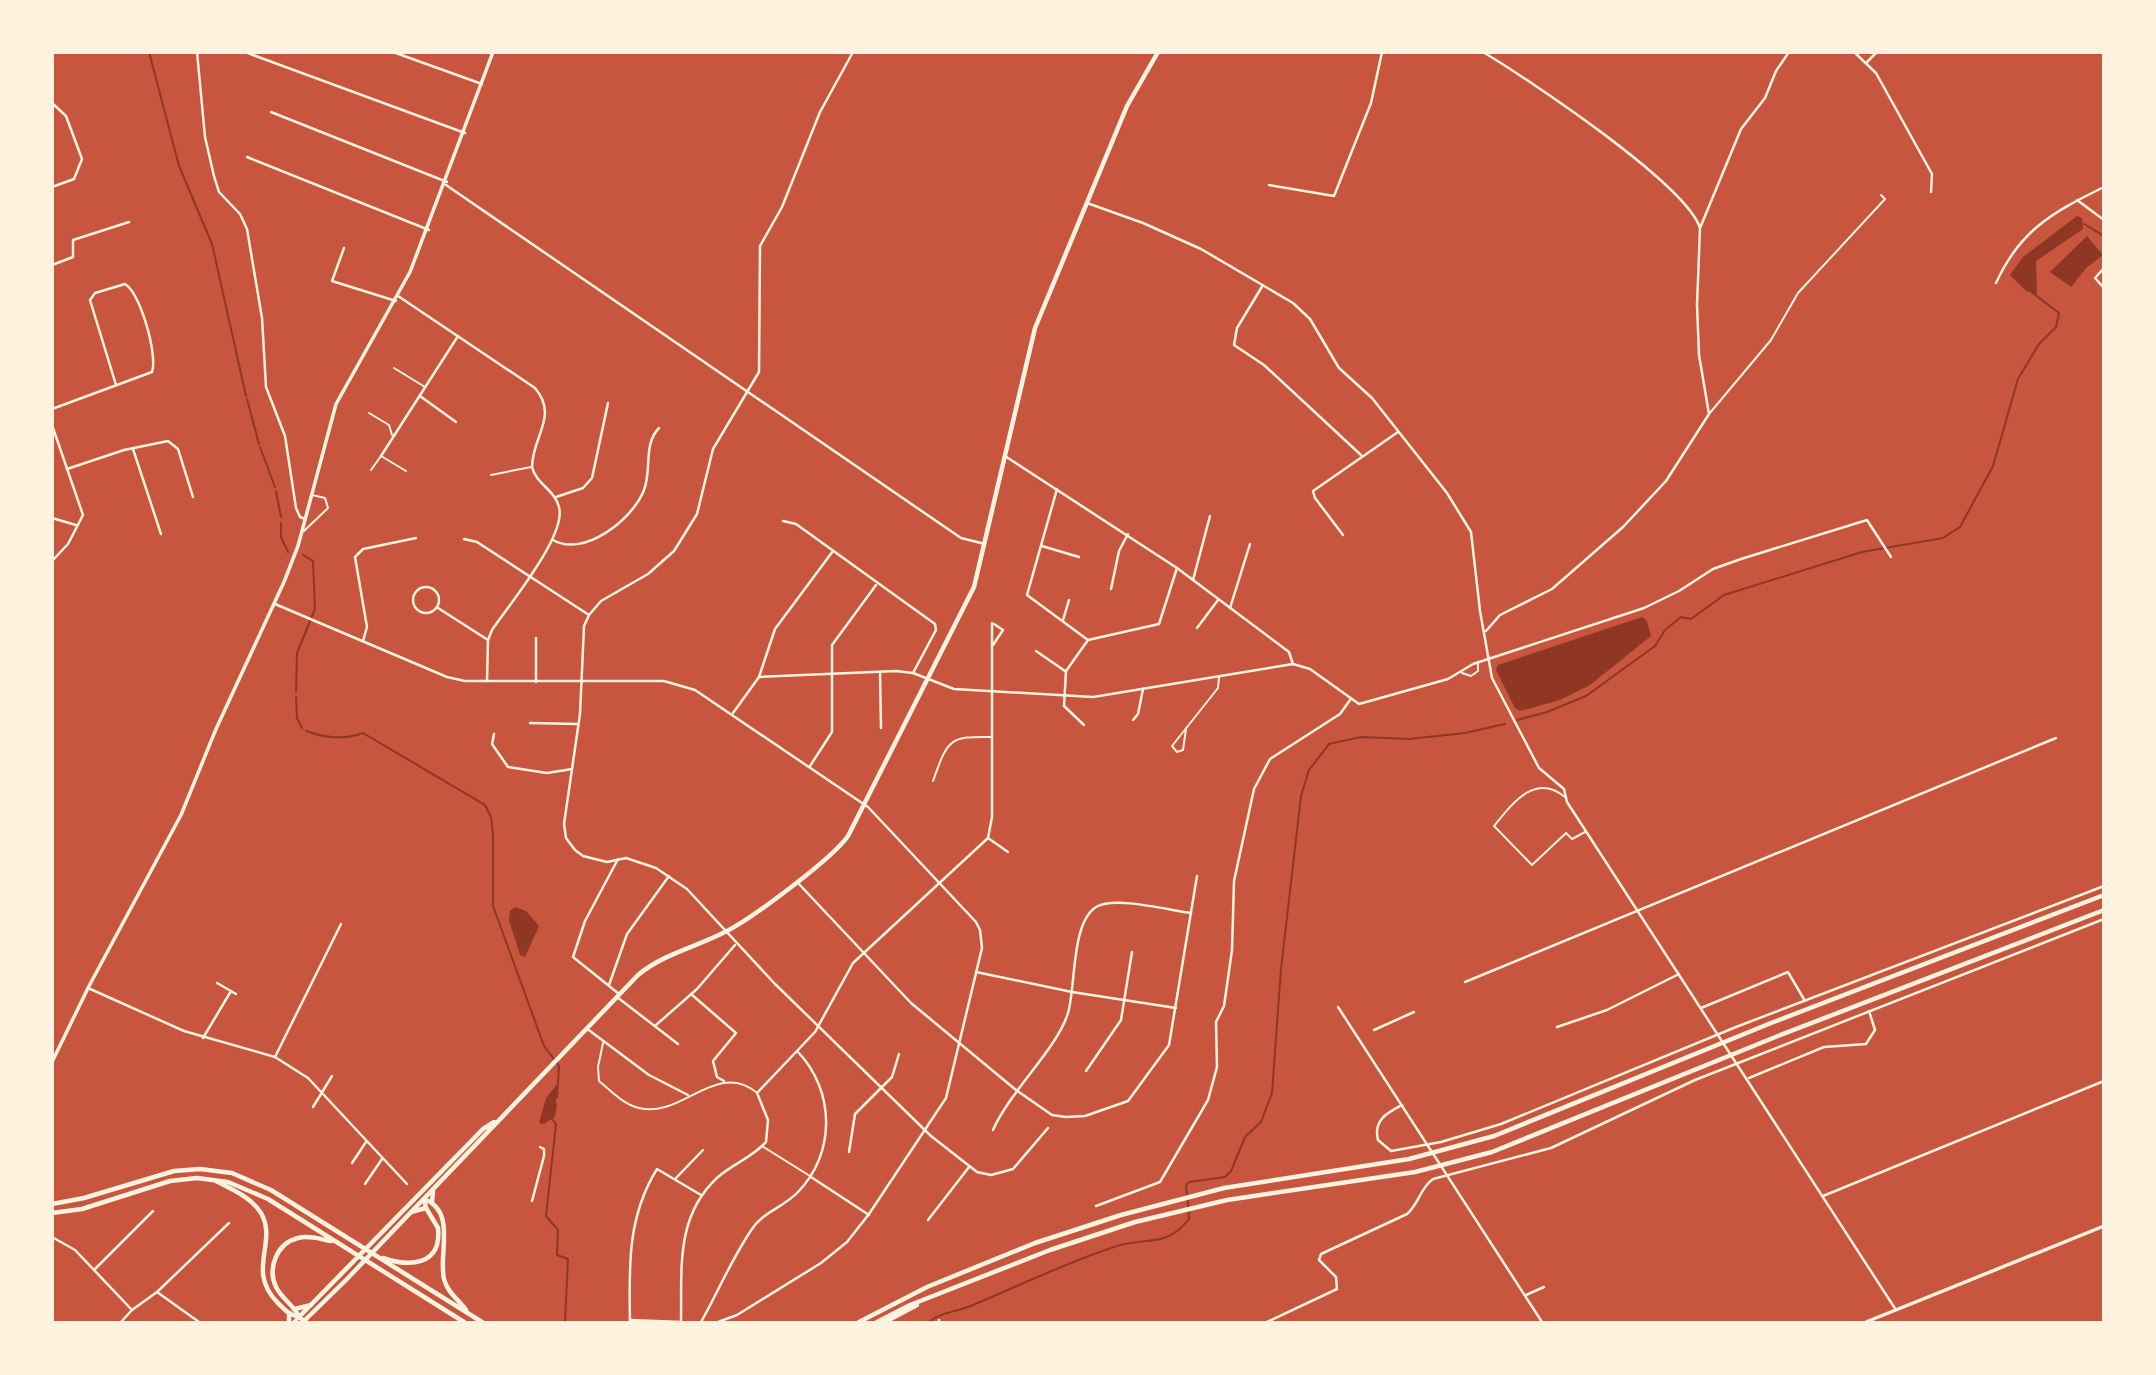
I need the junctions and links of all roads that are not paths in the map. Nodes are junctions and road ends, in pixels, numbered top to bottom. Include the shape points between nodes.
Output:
1 (197, 52) edge
2 (245, 52) edge
3 (393, 52) edge
4 (494, 52) edge
5 (853, 52) edge
6 (1158, 52) edge
7 (1382, 52) edge
8 (1483, 52) edge
9 (1789, 52) edge
10 (1854, 52) edge
11 (1877, 52) edge
12 (1867, 62) junction
13 (482, 84) junction
14 (52, 103) edge
15 (271, 112) dead end
16 (464, 133) junction
17 (247, 157) dead end
18 (446, 183) junction
19 (1269, 184) dead end
20 (52, 187) edge
21 (2104, 187) edge
22 (1931, 192) dead end
23 (1881, 195) dead end
24 (2077, 200) junction
25 (1087, 203) junction
26 (2104, 220) edge
27 (129, 222) dead end
28 (1700, 228) junction
29 (429, 230) junction
30 (344, 248) dead end
31 (52, 265) edge
32 (2104, 268) edge
33 (1996, 283) dead end
34 (1263, 285) junction
35 (2104, 288) edge
36 (397, 298) junction
37 (458, 336) junction
38 (394, 368) dead end
39 (116, 385) junction
40 (425, 387) junction
41 (748, 390) junction
42 (420, 396) junction
43 (608, 403) dead end
44 (52, 409) edge
45 (369, 413) dead end
46 (1709, 414) junction
47 (456, 422) dead end
48 (52, 425) edge
49 (659, 428) dead end
50 (1398, 432) junction
51 (393, 437) junction
52 (133, 449) junction
53 (381, 456) junction
54 (1005, 456) junction
55 (1361, 456) junction
56 (532, 467) junction
57 (67, 469) junction
58 (370, 470) dead end
59 (405, 471) dead end
60 (491, 475) dead end
61 (1057, 489) junction
62 (311, 495) junction
63 (193, 497) dead end
64 (555, 498) junction
65 (1210, 516) dead end
66 (52, 518) edge
67 (305, 519) junction
68 (783, 521) dead end
69 (76, 525) junction
70 (302, 532) junction
71 (161, 534) dead end
72 (1128, 534) junction
73 (1343, 535) dead end
74 (416, 538) dead end
75 (464, 539) dead end
76 (553, 540) junction
77 (985, 544) junction
78 (1250, 544) dead end
79 (1041, 545) junction
80 (832, 551) junction
81 (1079, 557) dead end
82 (1891, 557) dead end
83 (52, 561) edge
84 (1177, 568) junction
85 (529, 575) junction
86 (1193, 580) junction
87 (877, 584) junction
88 (1111, 589) dead end
89 (1218, 599) junction
90 (1069, 600) dead end
91 (275, 603) junction
92 (438, 608) junction
93 (1230, 608) junction
94 (589, 615) junction
95 (1062, 622) junction
96 (1197, 628) dead end
97 (1486, 631) junction
98 (536, 638) dead end
99 (488, 640) junction
100 (1088, 640) junction
101 (363, 641) junction
102 (993, 645) junction
103 (1036, 651) dead end
104 (1488, 659) junction
105 (1478, 662) junction
106 (1293, 664) junction
107 (1066, 671) junction
108 (880, 672) junction
109 (1461, 672) junction
110 (913, 673) junction
111 (831, 674) junction
112 (1219, 676) junction
113 (759, 677) junction
114 (928, 680) junction
115 (582, 681) junction
116 (487, 682) junction
117 (536, 682) junction
118 (1143, 689) junction
119 (993, 692) junction
120 (1064, 696) junction
121 (1350, 700) junction
122 (733, 713) junction
123 (1133, 720) dead end
124 (530, 723) dead end
125 (578, 724) junction
126 (1084, 725) dead end
127 (881, 729) dead end
128 (1186, 729) junction
129 (494, 734) dead end
130 (993, 737) junction
131 (2056, 738) dead end
132 (810, 766) junction
133 (572, 769) junction
134 (933, 780) dead end
135 (1566, 798) junction
136 (865, 805) junction
137 (1587, 831) junction
138 (988, 838) junction
139 (1007, 852) dead end
140 (618, 859) junction
141 (668, 876) junction
142 (1197, 876) dead end
143 (796, 881) junction
144 (939, 884) junction
145 (2104, 886) edge
146 (2104, 895) edge
147 (1637, 909) junction
148 (2104, 910) edge
149 (1191, 913) junction
150 (2104, 919) edge
151 (341, 924) dead end
152 (725, 932) junction
153 (736, 944) junction
154 (1132, 952) dead end
155 (863, 954) junction
156 (976, 972) junction
157 (1679, 974) junction
158 (1465, 982) dead end
159 (217, 983) dead end
160 (610, 985) junction
161 (88, 988) junction
162 (231, 991) junction
163 (1072, 992) junction
164 (236, 994) dead end
165 (691, 994) junction
166 (618, 995) junction
167 (1124, 1000) junction
168 (1805, 1001) junction
169 (1338, 1007) dead end
170 (1177, 1008) junction
171 (1701, 1008) junction
172 (1869, 1011) junction
173 (1414, 1012) dead end
174 (656, 1025) junction
175 (819, 1026) junction
176 (1557, 1027) dead end
177 (586, 1028) junction
178 (1374, 1030) dead end
179 (203, 1038) junction
180 (603, 1044) junction
181 (678, 1044) dead end
182 (960, 1045) junction
183 (798, 1052) junction
184 (899, 1054) dead end
185 (275, 1058) junction
186 (52, 1062) edge
187 (1086, 1071) dead end
188 (332, 1076) dead end
189 (1747, 1079) junction
190 (724, 1081) junction
191 (2104, 1081) edge
192 (882, 1086) junction
193 (1016, 1090) junction
194 (322, 1093) junction
195 (757, 1093) junction
196 (688, 1095) junction
197 (1402, 1105) junction
198 (313, 1107) dead end
199 (494, 1122) junction
200 (1048, 1128) dead end
201 (925, 1130) junction
202 (993, 1130) dead end
203 (366, 1142) junction
204 (762, 1146) junction
205 (540, 1147) dead end
206 (703, 1150) dead end
207 (849, 1152) dead end
208 (382, 1159) junction
209 (352, 1163) dead end
210 (969, 1167) junction
211 (811, 1177) junction
212 (212, 1180) junction
213 (675, 1180) junction
214 (365, 1184) dead end
215 (407, 1184) dead end
216 (433, 1191) junction
217 (701, 1195) junction
218 (422, 1196) junction
219 (1823, 1196) junction
220 (532, 1201) dead end
221 (432, 1202) junction
222 (52, 1204) edge
223 (1096, 1206) dead end
224 (426, 1208) junction
225 (153, 1211) dead end
226 (411, 1212) junction
227 (52, 1213) edge
228 (869, 1215) junction
229 (928, 1220) dead end
230 (229, 1223) dead end
231 (2104, 1226) edge
232 (387, 1233) junction
233 (52, 1237) edge
234 (335, 1241) junction
235 (375, 1256) junction
236 (94, 1270) junction
237 (1544, 1287) dead end
238 (157, 1292) junction
239 (936, 1295) junction
240 (1526, 1295) junction
241 (311, 1305) junction
242 (295, 1309) junction
243 (132, 1310) junction
244 (1896, 1310) junction
245 (289, 1314) junction
246 (468, 1314) junction
247 (303, 1321) edge
248 (629, 1321) edge
249 (121, 1322) edge
250 (199, 1322) edge
251 (291, 1322) edge
252 (464, 1322) edge
253 (481, 1322) edge
254 (681, 1322) edge
255 (701, 1322) edge
256 (718, 1322) edge
257 (859, 1322) edge
258 (877, 1322) edge
259 (885, 1322) edge
260 (1267, 1322) edge
261 (1542, 1322) edge
262 (1866, 1322) edge

1 - 67 street via 205,137 219,192 247,229 265,338 266,387 285,436 296,508
2 - 16 street
3 - 13 street
4 - 13 street
5 - 41 street via 822,108 777,217 760,246 761,353
6 - 25 main road via 1129,101
7 - 19 street via 1371,103 1334,196
8 - 28 street via 1529,81 1676,192
9 - 28 street via 1765,98 1741,129
10 - 12 street
11 - 12 street
12 - 22 street via 1932,174
13 - 16 street
14 - 20 street via 66,116 82,159 74,179
15 - 18 street
16 - 18 street
17 - 29 street
18 - 29 street
18 - 41 street
21 - 24 street
23 - 46 lane via 1885,199 1798,293 1772,340
24 - 26 street
24 - 33 street via 2028,232
25 - 34 street via 1194,246
25 - 54 main road via 1035,328
27 - 31 street via 73,240 73,257
28 - 46 street via 1699,355
29 - 36 street
30 - 36 street via 332,281
32 - 35 street via 2095,278
34 - 50 street via 1307,315 1339,368 1372,398
34 - 55 street via 1237,328 1234,345 1264,365
36 - 37 street
36 - 62 street via 340,394
37 - 40 street
37 - 56 street via 540,393 546,422
38 - 40 lane
39 - 39 street via 150,373 155,363 137,299 125,284 95,293 90,300
39 - 44 street
40 - 42 street
41 - 77 street via 961,538
41 - 94 street via 710,455 697,514 674,551 648,574 601,601
42 - 47 street
42 - 51 street
43 - 64 street via 592,478 583,488
45 - 51 lane via 389,425
46 - 97 street via 1666,481 1623,527 1552,589 1500,615
48 - 57 street
49 - 76 street via 652,437 644,492 633,508 595,538 571,545
50 - 55 street
50 - 97 street via 1471,532
51 - 53 street
52 - 57 street
52 - 63 street via 165,440 176,447
52 - 71 street
53 - 58 lane
53 - 59 lane
54 - 61 street
54 - 77 main road
55 - 73 street via 1314,491
56 - 60 lane
56 - 64 street
57 - 69 street via 83,515
61 - 72 street
61 - 79 street
62 - 67 street
62 - 70 lane via 325,498 328,508
64 - 76 street via 561,519
65 - 86 street
66 - 69 street
67 - 70 street
68 - 80 street via 796,524
69 - 83 street via 68,544
70 - 91 street
72 - 84 street
72 - 88 street via 1119,551
74 - 101 street via 363,549 355,557 368,627
75 - 85 street via 477,542
76 - 85 street
77 - 114 main road via 974,587
78 - 93 street
79 - 81 street
79 - 95 street via 1027,595
80 - 87 street
80 - 113 street via 773,633
82 - 104 street via 1867,520 1713,569 1644,608
84 - 86 street
84 - 100 street via 1158,624
85 - 94 street
85 - 99 street
86 - 89 street
87 - 110 street via 935,624
87 - 111 street via 835,638
89 - 93 street
89 - 96 street
90 - 95 street
91 - 101 street
91 - 161 street via 178,822
92 - 92 street via 439,597 433,589 415,593 419,612
92 - 99 street
93 - 106 street via 1289,652
94 - 115 street via 582,635
95 - 100 street
97 - 104 street
98 - 117 street
99 - 116 street
100 - 107 street
101 - 116 street via 447,677
102 - 102 street via 1003,630 992,623
102 - 119 street
103 - 107 street
104 - 105 street
104 - 135 street via 1509,715 1539,768 1560,785
105 - 109 street
105 - 109 lane via 1478,671 1471,677
106 - 112 street
106 - 121 street via 1310,669
107 - 120 street
108 - 110 street
108 - 111 street
108 - 127 street
109 - 121 street via 1362,704
110 - 114 street
111 - 113 street
111 - 132 street via 831,734
112 - 118 street
112 - 128 lane via 1218,688
113 - 122 street
114 - 119 street via 952,688
114 - 136 main road
115 - 117 street
115 - 122 street via 671,682 701,693
115 - 125 street
116 - 117 street
118 - 120 street
118 - 123 street
119 - 120 street
119 - 130 street
120 - 126 street via 1065,707
121 - 223 street via 1340,714 1270,759 1254,789 1234,881 1232,950 1224,1006 1216,1023 1217,1067 1208,1100 1160,1182
122 - 132 street
124 - 125 street
125 - 133 street
128 - 128 lane via 1172,746 1177,752 1182,750
129 - 133 street via 492,744 508,767 547,773
130 - 134 lane via 959,736 952,741
130 - 138 street
131 - 147 street
132 - 136 street
133 - 140 street via 566,838 583,856 607,862
135 - 137 street
135 - 137 lane via 1553,790 1526,791 1494,826 1532,865 1566,833 1572,839
136 - 143 main road via 841,846
136 - 144 street
137 - 147 street
138 - 139 street
138 - 144 street
140 - 141 street via 626,858
140 - 160 street via 573,954 575,961
141 - 152 street via 690,891
141 - 160 street via 627,934
142 - 149 street
143 - 152 main road
143 - 155 street
144 - 155 street
144 - 156 street via 980,930 982,948
145 - 168 street
146 - 257 main road via 1494,1136 1409,1159 1166,1202 1035,1243 912,1294
147 - 157 street
147 - 158 street
148 - 239 main road via 1492,1152 1393,1176 1169,1213 1070,1243
149 - 163 street via 1112,902 1093,910 1082,925
149 - 170 street
150 - 172 street
151 - 185 street
152 - 153 street
152 - 166 main road via 653,964
153 - 165 street
153 - 175 street
154 - 167 street
155 - 175 street via 848,969
155 - 182 street
156 - 163 street
156 - 182 street
157 - 171 street
157 - 176 street via 1607,1010
159 - 162 street
160 - 166 street
161 - 179 street
161 - 186 street
162 - 164 street
162 - 179 street
163 - 167 street
163 - 193 street via 1063,1024
165 - 174 street
165 - 190 street via 736,1033 713,1061 716,1076
166 - 174 street
166 - 177 main road
167 - 170 street
167 - 187 street via 1119,1023
168 - 171 street via 1788,972
168 - 197 street via 1501,1124 1396,1152 1381,1144 1377,1127 1384,1116
169 - 197 street
170 - 193 street via 1168,1045 1125,1103 1085,1116 1058,1117
171 - 189 street
172 - 189 street via 1875,1030 1866,1044 1824,1047
172 - 260 street via 1665,1093 1551,1148 1433,1180 1413,1209 1321,1254 1318,1260 1336,1277 1337,1289
173 - 178 street
174 - 181 street
175 - 183 street
175 - 192 street
177 - 180 street
177 - 199 main road
179 - 185 street
180 - 196 street
180 - 196 lane via 598,1077 621,1100 651,1110
182 - 193 street
182 - 201 street via 946,1098
183 - 195 street
183 - 211 street via 816,1076 826,1113 823,1150
184 - 192 street via 896,1070
185 - 194 street via 302,1073
188 - 194 street
189 - 219 street
190 - 195 lane via 741,1082
190 - 196 lane
191 - 219 street
192 - 201 street
192 - 207 street via 855,1114
193 - 202 street
194 - 198 street
194 - 203 street
195 - 204 street via 768,1120 768,1136
197 - 240 street
199 - 216 main road
199 - 218 main road
200 - 210 street via 1009,1171 985,1175
201 - 210 street
201 - 228 street
203 - 208 street
203 - 209 street
204 - 211 lane
204 - 217 street via 727,1169
205 - 220 street via 544,1156
206 - 213 street
208 - 214 street
208 - 215 street
210 - 229 street
211 - 228 street
211 - 255 street via 790,1200 751,1229
212 - 227 main road via 170,1181 82,1209
212 - 234 main road via 257,1193
212 - 245 main road via 244,1196 261,1213 263,1281
213 - 217 street
213 - 248 street via 657,1169 638,1207 629,1250
216 - 218 main road
216 - 221 main road
217 - 254 street via 682,1248
218 - 221 main road
218 - 224 main road
218 - 226 main road
218 - 232 main road
219 - 244 street
221 - 246 main road via 444,1227 444,1280
222 - 235 main road via 174,1171 220,1171 261,1185
224 - 226 main road
224 - 235 main road via 438,1234 429,1256 408,1265
225 - 236 street
226 - 232 main road
228 - 256 street via 847,1242 821,1263
230 - 238 street
231 - 244 street
232 - 241 main road
232 - 247 main road
233 - 236 street via 75,1250
234 - 242 main road via 298,1238 278,1253 274,1282
234 - 252 main road
235 - 246 main road
236 - 243 street
237 - 240 street
238 - 243 street
238 - 250 street
239 - 258 main road
239 - 259 main road
240 - 261 street
241 - 242 main road
241 - 247 main road
242 - 247 main road
243 - 249 street
244 - 262 street
245 - 247 main road
245 - 251 main road
246 - 253 main road
247 - 251 street
248 - 254 street

